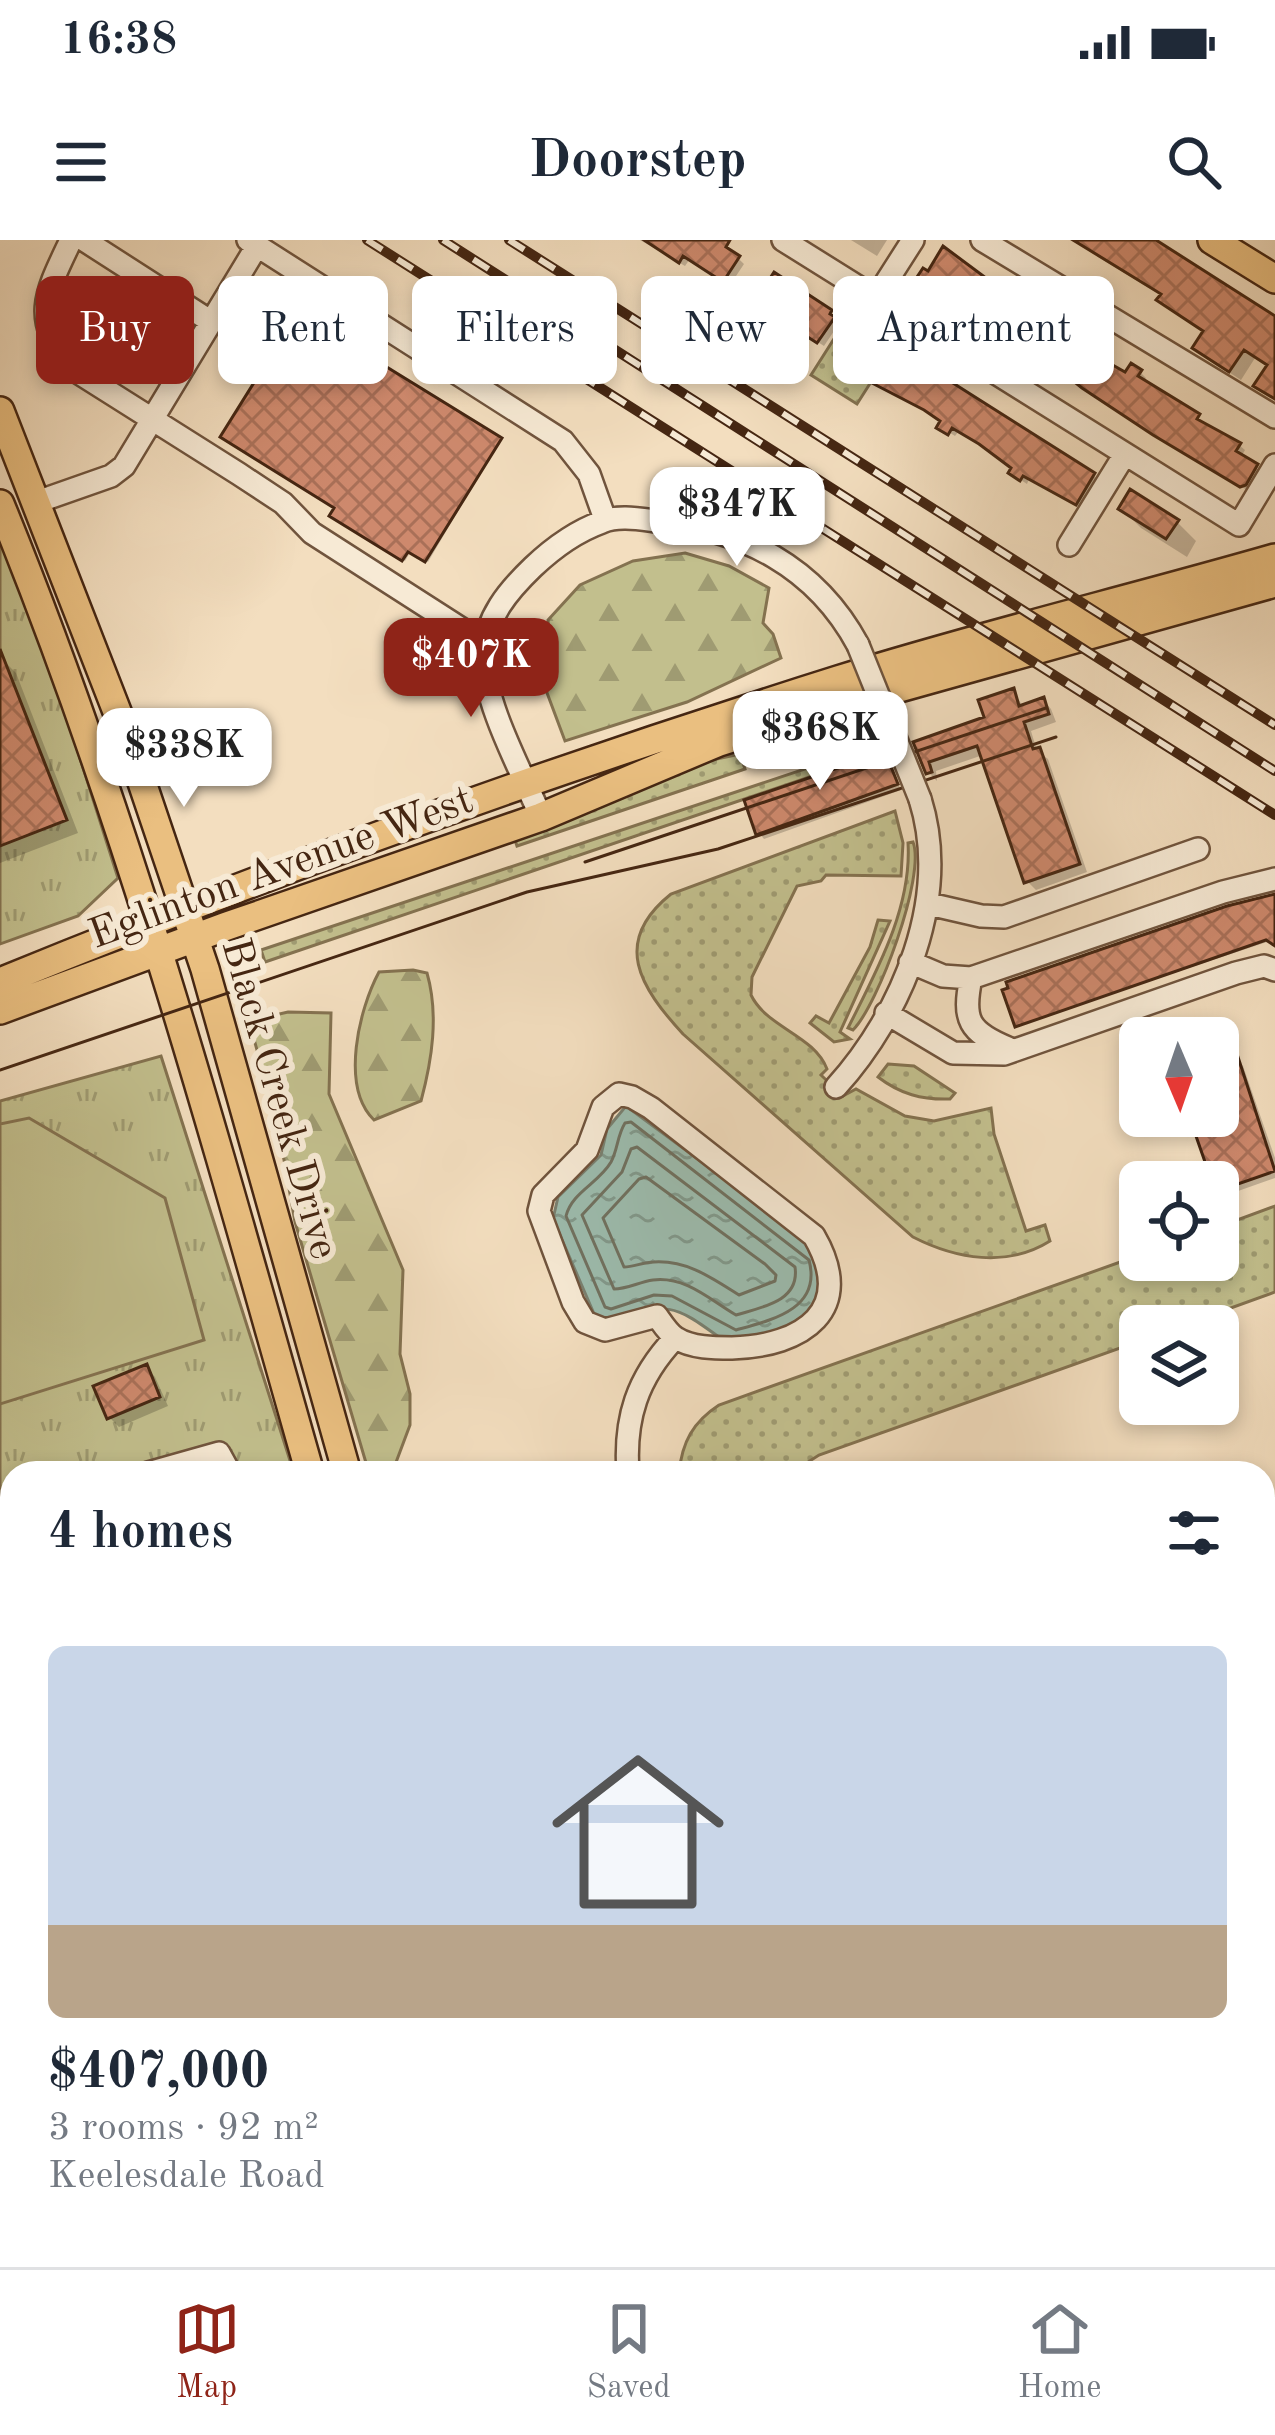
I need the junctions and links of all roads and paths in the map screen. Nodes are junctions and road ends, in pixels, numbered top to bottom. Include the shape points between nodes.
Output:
1 (71, 240) edge
2 (84, 240) edge
3 (783, 240) edge
4 (913, 240) edge
5 (982, 240) edge
6 (1212, 240) edge
7 (253, 243) edge
8 (841, 276) edge
9 (890, 276) edge
10 (1275, 279) edge
11 (210, 321) junction
12 (1013, 384) edge
13 (0, 412) edge
14 (1275, 417) edge
15 (154, 419) junction
16 (1125, 454) junction
17 (1275, 465) edge
18 (38, 502) junction
19 (0, 504) edge
20 (605, 519) junction
21 (1069, 545) dead end
22 (1275, 558) edge
23 (1275, 583) edge
24 (485, 644) junction
25 (528, 785) junction
26 (541, 817) junction
27 (1198, 849) dead end
28 (1275, 879) edge
29 (928, 904) junction
30 (183, 908) junction
31 (152, 921) junction
32 (194, 938) junction
33 (161, 950) junction
34 (910, 962) junction
35 (1275, 970) edge
36 (971, 978) junction
37 (0, 982) edge
38 (0, 1010) edge
39 (886, 1013) junction
40 (1014, 1051) junction
41 (836, 1087) dead end
42 (675, 1338) junction
43 (191, 1461) edge
44 (223, 1461) edge
45 (307, 1461) edge
46 (344, 1461) edge
47 (628, 1461) edge

1 - 15 street via 45,294 52,345 68,366
2 - 11 street
3 - 8 street
4 - 9 street
5 - 14 street
6 - 10 main road
7 - 11 street
7 - 20 street via 563,441 589,474
11 - 15 street
12 - 16 street
13 - 18 main road, Black Creek Drive
15 - 18 street via 118,472
15 - 24 street
16 - 17 street via 1239,525
16 - 21 street
18 - 30 main road, Black Creek Drive
19 - 31 main road, Black Creek Drive
20 - 24 street via 550,551 512,588
20 - 29 street, bridge via 692,525 764,550 829,600 858,645 920,799 931,838
22 - 25 main road, Eglinton Avenue West via 838,680
23 - 26 main road, Eglinton Avenue West via 803,715
24 - 25 street via 488,686
25 - 26 street
25 - 30 main road, Eglinton Avenue West
26 - 32 main road, Eglinton Avenue West
27 - 29 street via 1004,917
28 - 36 street
29 - 34 street
30 - 31 main road, Eglinton Avenue West
30 - 32 main road, Black Creek Drive
31 - 33 main road, Black Creek Drive
31 - 37 main road, Eglinton Avenue West
32 - 33 main road, Eglinton Avenue West
32 - 46 main road, Black Creek Drive
33 - 38 main road, Eglinton Avenue West
33 - 45 main road, Black Creek Drive
34 - 36 street
34 - 39 street
35 - 40 street via 1236,974
36 - 40 street via 970,1024
39 - 40 street via 953,1053
39 - 41 street
42 - 42 street via 710,1348 794,1336 818,1316 831,1288 829,1262 814,1236 651,1108 620,1094 603,1107 587,1150 543,1195 539,1211 585,1322 605,1330 657,1316
42 - 47 street via 641,1380 627,1421
43 - 44 street via 219,1453

